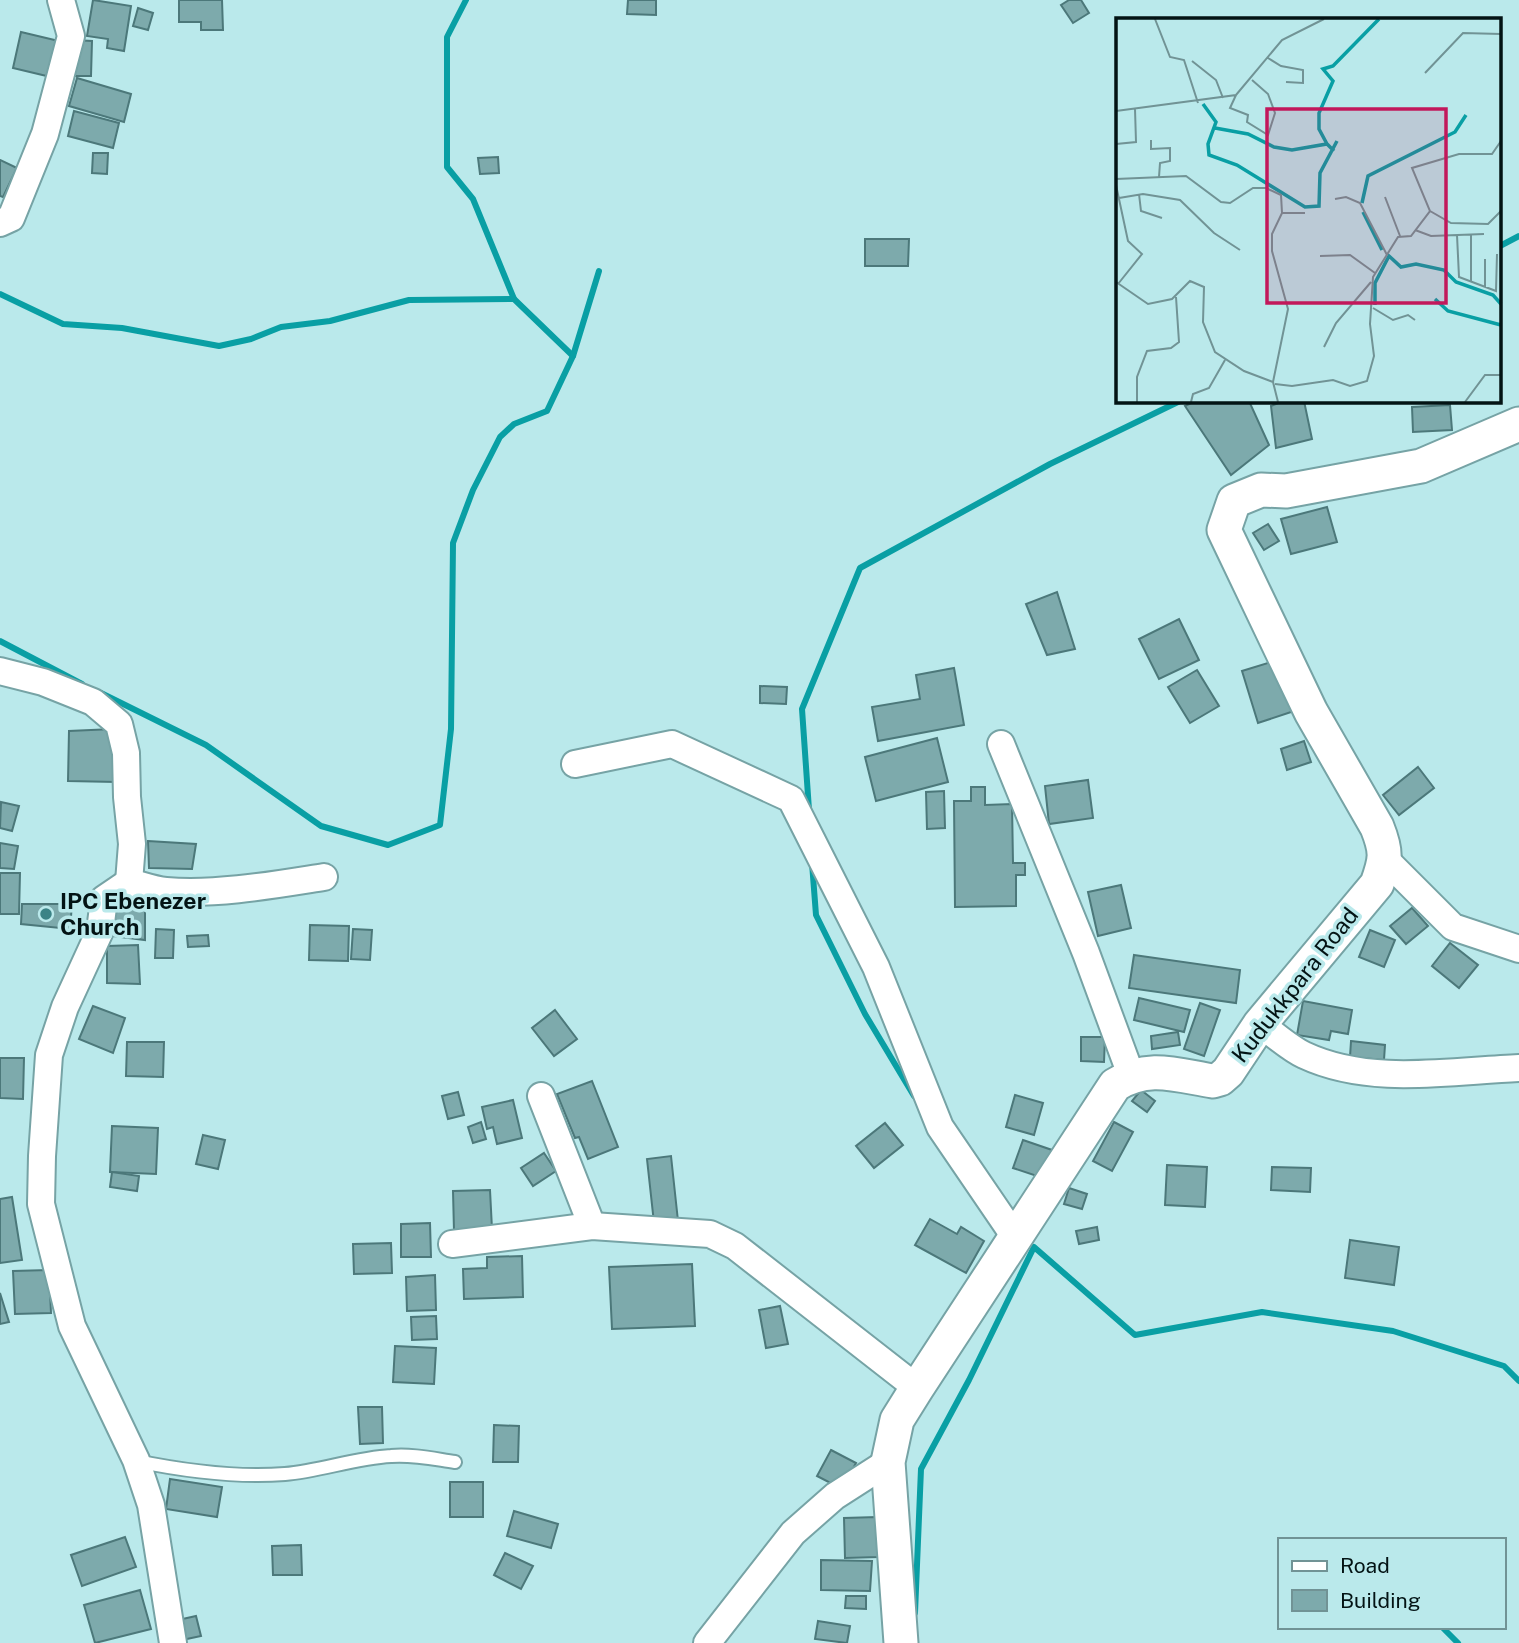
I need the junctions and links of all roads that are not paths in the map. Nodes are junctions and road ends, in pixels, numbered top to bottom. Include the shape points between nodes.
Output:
1 (61, 0) edge
2 (0, 223) edge
3 (1519, 424) edge
4 (0, 671) edge
5 (1002, 744) dead end
6 (575, 764) dead end
7 (1386, 860) junction
8 (324, 877) dead end
9 (129, 882) junction
10 (1519, 949) edge
11 (1260, 1024) junction
12 (1519, 1068) edge
13 (1131, 1075) junction
14 (541, 1096) dead end
15 (592, 1226) junction
16 (1015, 1237) junction
17 (452, 1244) dead end
18 (917, 1388) junction
19 (136, 1460) junction
20 (455, 1461) dead end
21 (888, 1462) junction
22 (173, 1643) edge
23 (707, 1643) edge
24 (901, 1643) edge

1 - 2 street via 71,36 45,134 11,218
3 - 7 street via 1421,466 1286,491 1261,490 1234,501 1227,515 1224,530 1311,712 1377,827
4 - 9 street via 93,702 119,724 126,752 132,844
5 - 13 street
6 - 16 street via 672,744 791,799 876,967 940,1126
7 - 10 street via 1453,928
7 - 11 street, Kudukkpara Road via 1377,884
8 - 9 street via 196,891 164,891
9 - 19 street via 104,899 100,931 48,1055 41,1204 72,1326
11 - 12 street via 1303,1054 1347,1070 1394,1074
11 - 13 street, Kudukkpara Road via 1220,1079 1155,1072
13 - 16 street via 1115,1085
14 - 15 street
15 - 17 street
15 - 18 street via 710,1234 735,1246
16 - 18 street
18 - 21 street via 897,1420
19 - 20 lane via 186,1471 246,1474 287,1474 393,1455
19 - 22 street via 151,1505
21 - 23 street via 835,1496 793,1532
21 - 24 street

